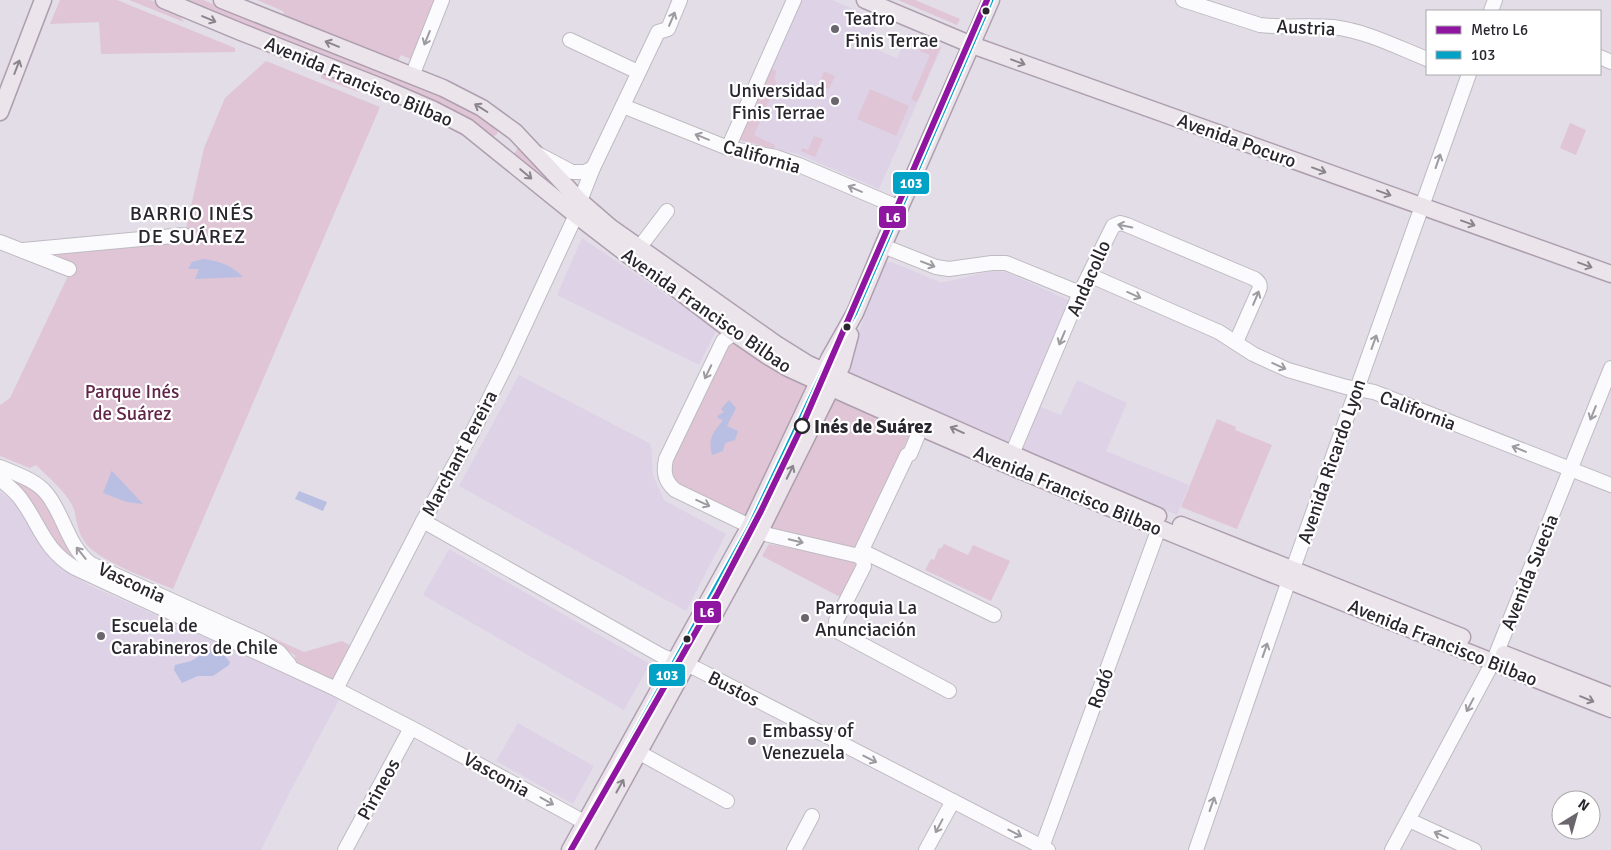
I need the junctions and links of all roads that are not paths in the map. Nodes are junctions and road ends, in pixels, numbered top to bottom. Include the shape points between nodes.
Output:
1 (43, 0) edge
2 (164, 0) edge
3 (442, 0) edge
4 (680, 0) edge
5 (794, 0) edge
6 (865, 0) edge
7 (991, 0) edge
8 (1183, 0) edge
9 (230, 2) edge
10 (570, 40) dead end
11 (972, 45) junction
12 (1426, 59) edge
13 (638, 72) junction
14 (1467, 75) edge
15 (412, 76) junction
16 (623, 106) junction
17 (0, 112) edge
18 (504, 123) junction
19 (489, 144) junction
20 (532, 148) junction
21 (728, 148) junction
22 (508, 159) junction
23 (594, 168) junction
24 (1422, 207) junction
25 (578, 208) junction
26 (900, 208) junction
27 (667, 211) dead end
28 (184, 234) dead end
29 (0, 242) edge
30 (883, 246) junction
31 (639, 248) junction
32 (23, 250) junction
33 (69, 269) dead end
34 (1611, 274) edge
35 (1089, 275) junction
36 (1080, 293) junction
37 (734, 333) junction
38 (1236, 342) junction
39 (776, 344) junction
40 (1611, 368) edge
41 (827, 379) junction
42 (1357, 388) junction
43 (923, 422) junction
44 (1012, 454) junction
45 (0, 467) edge
46 (1571, 469) junction
47 (0, 479) edge
48 (1611, 485) edge
49 (62, 520) junction
50 (423, 521) junction
51 (1159, 528) junction
52 (755, 529) junction
53 (40, 531) junction
54 (860, 554) junction
55 (1291, 575) junction
56 (994, 615) dead end
57 (1495, 657) junction
58 (681, 663) junction
59 (290, 667) junction
60 (336, 689) junction
61 (949, 691) dead end
62 (1611, 696) edge
63 (1611, 709) edge
64 (411, 728) junction
65 (633, 749) junction
66 (727, 801) dead end
67 (952, 802) junction
68 (812, 816) dead end
69 (1409, 820) junction
70 (591, 826) junction
71 (1045, 849) edge
72 (344, 850) edge
73 (570, 850) edge
74 (585, 850) edge
75 (794, 850) edge
76 (926, 850) edge
77 (1196, 850) edge
78 (1392, 850) edge
79 (1474, 850) edge

17 -> 1 main road
2 -> 19 main road, Avenida Francisco Bilbao via 432,109 467,127
3 -> 15 street
13 -> 4 street, Marchant Pereira via 658,32 668,29
5 - 21 street
6 - 11 main road, Avenida Pocuro
7 - 11 main road
8 - 12 street, Austria via 1260,24 1345,29
15 -> 9 main road, Avenida Francisco Bilbao
10 - 13 street
11 -> 24 main road, Avenida Pocuro
11 - 26 main road
13 - 16 street, Marchant Pereira
24 -> 14 street, Avenida Ricardo Lyon
18 -> 15 main road, Avenida Francisco Bilbao via 470,101
21 -> 16 street, California
16 - 23 street, Marchant Pereira
18 - 19 main road via 500,136
18 - 20 main road, Avenida Francisco Bilbao
19 - 22 main road, Avenida Francisco Bilbao
20 - 22 main road via 517,144
20 - 23 street via 572,172
20 - 25 main road, Avenida Francisco Bilbao
26 -> 21 street, California via 799,165
22 -> 25 main road, Avenida Francisco Bilbao
23 - 25 street, Marchant Pereira
24 -> 34 main road, Avenida Pocuro
42 -> 24 street, Avenida Ricardo Lyon
25 - 31 main road, Avenida Francisco Bilbao
25 - 37 main road, Avenida Francisco Bilbao
25 - 50 street, Marchant Pereira via 508,361
26 - 30 main road
27 - 31 street
28 - 32 street
29 - 32 street
30 -> 36 street via 944,269 1006,263
30 - 41 main road via 855,313 842,365
31 - 39 main road, Avenida Francisco Bilbao
32 - 33 street
35 - 36 street, Andacollo
35 -> 38 street, California
38 -> 35 street, Andacollo via 1259,290 1259,282 1255,279 1123,223 1110,230
36 -> 44 street, Andacollo
37 - 39 street via 752,335
37 - 41 main road, Avenida Francisco Bilbao via 788,368
37 -> 52 street via 723,341 666,459 664,472 675,490
38 -> 42 street, California via 1253,354 1288,370
39 - 41 main road, Avenida Francisco Bilbao
40 -> 46 street, Avenida Suecia
41 - 43 main road, Avenida Francisco Bilbao
41 - 52 main road
46 -> 42 street, California
42 - 55 street, Avenida Ricardo Lyon
44 -> 43 main road, Avenida Francisco Bilbao
43 - 51 main road, Avenida Francisco Bilbao via 1020,471
43 - 54 street
44 - 55 main road, Avenida Francisco Bilbao
45 - 49 street, Vasconia via 42,488
46 - 48 street, California
46 - 57 street, Avenida Suecia
47 - 53 street, Vasconia via 20,497
49 - 53 street via 59,532 54,536
49 - 53 street via 53,513 46,514 40,518
59 -> 49 street, Vasconia via 279,652 264,643 91,564 77,549
50 - 58 street, Bustos via 662,656
50 - 60 street, Marchant Pereira
51 - 55 main road, Avenida Francisco Bilbao
51 - 71 street, Rodó
52 -> 54 street via 769,535
52 - 58 main road
53 - 59 street, Vasconia via 62,560 80,571
54 - 56 street
54 - 61 street via 864,566 836,621 837,631
55 - 57 main road, Avenida Francisco Bilbao
77 -> 55 street, Avenida Ricardo Lyon
57 - 62 main road, Avenida Francisco Bilbao
57 -> 63 main road, Avenida Francisco Bilbao
57 -> 69 street, Avenida Suecia
58 - 65 main road
58 -> 67 street, Bustos
59 - 60 street, Vasconia
60 - 64 street, Vasconia
64 -> 70 street, Vasconia
64 - 72 street, Pirineos
65 - 66 street
65 - 70 main road
67 -> 71 street, Bustos
67 -> 76 street
68 - 75 street
69 - 78 street, Avenida Suecia
79 -> 69 street
70 - 73 main road
70 - 74 main road

